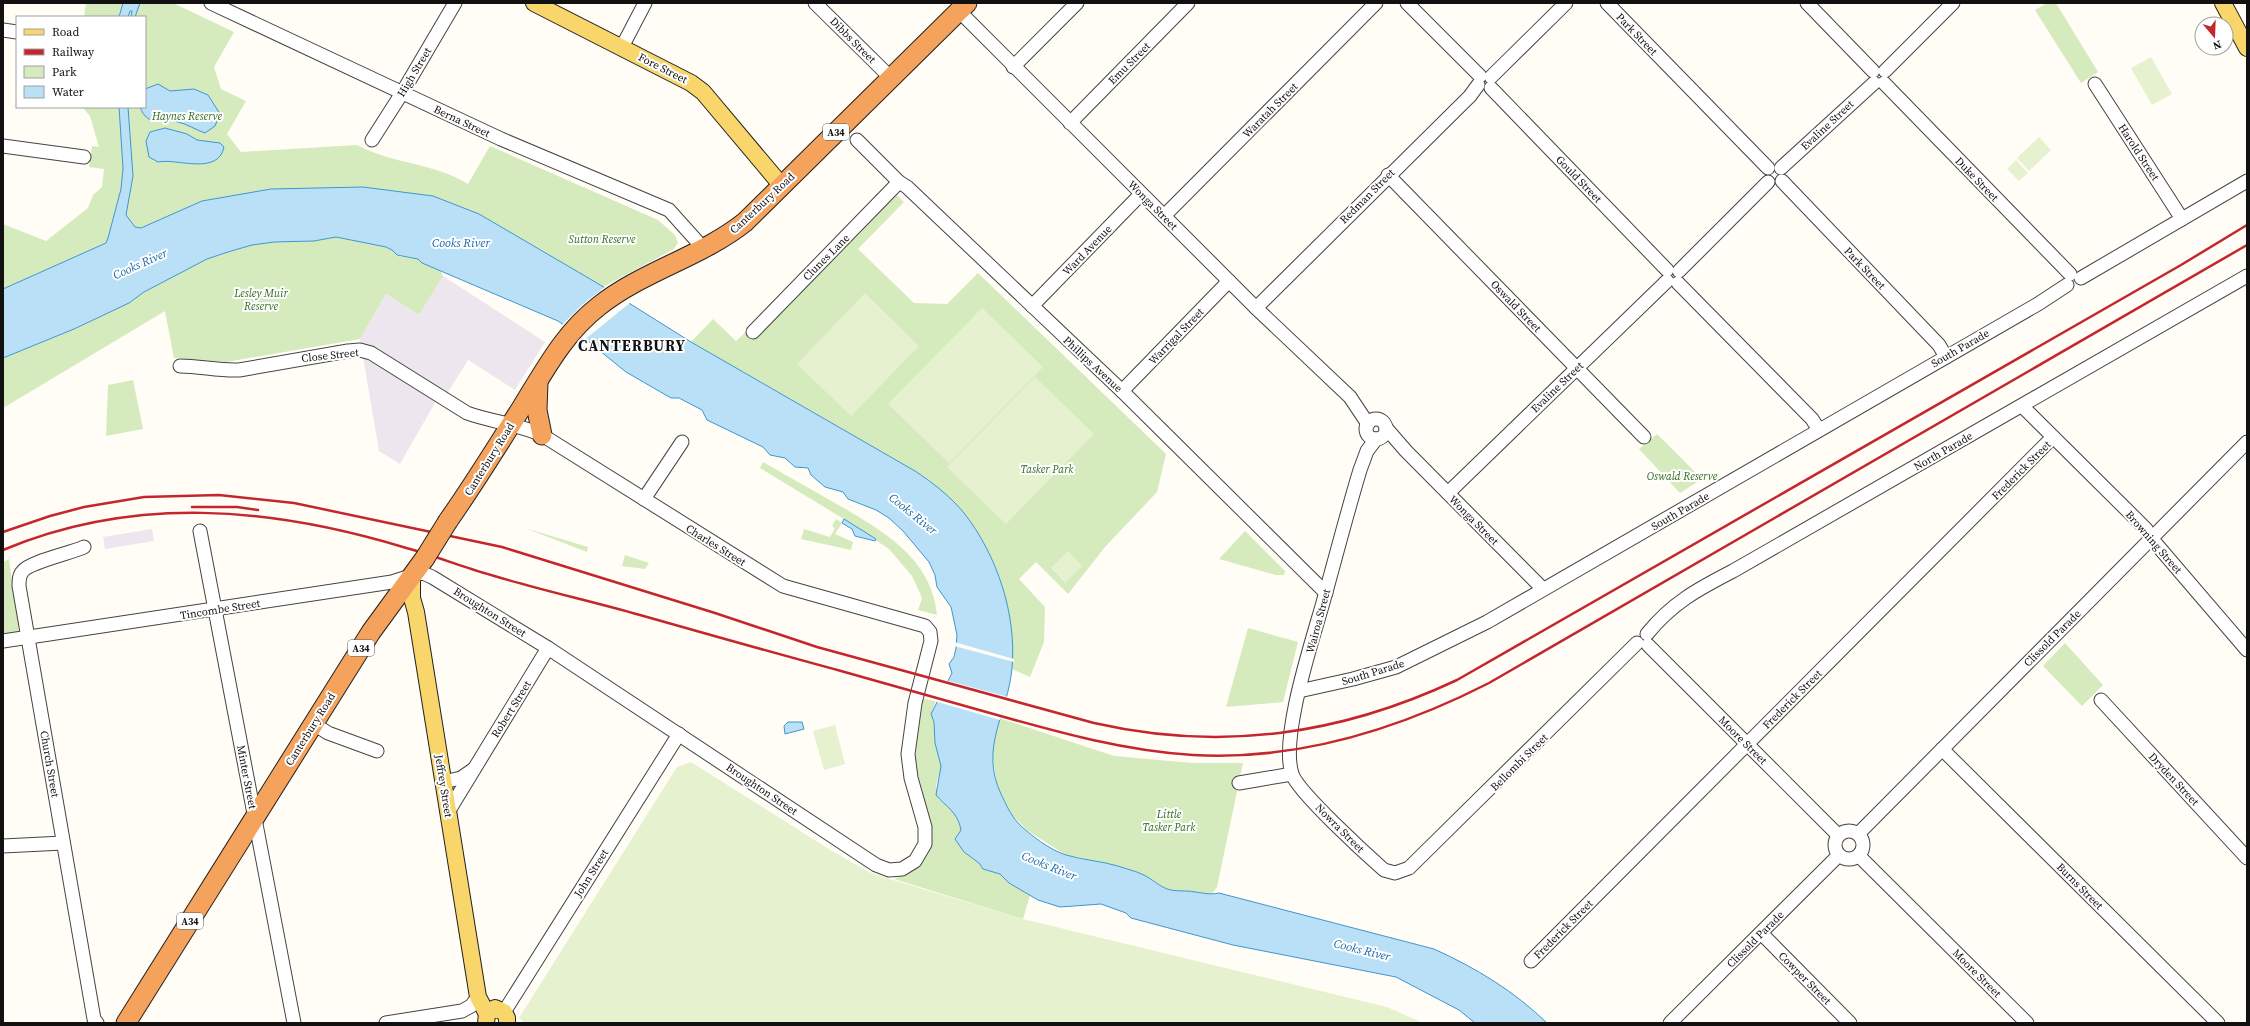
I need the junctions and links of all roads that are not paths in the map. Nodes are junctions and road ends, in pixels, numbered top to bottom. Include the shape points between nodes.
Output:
1 (211, 3) edge
2 (454, 3) edge
3 (534, 3) edge
4 (645, 3) edge
5 (815, 3) edge
6 (1077, 3) edge
7 (1188, 3) edge
8 (1376, 3) edge
9 (1408, 3) edge
10 (1566, 3) edge
11 (1607, 3) edge
12 (1807, 3) edge
13 (1953, 3) edge
14 (2223, 3) edge
15 (963, 7) edge
16 (3, 30) edge
17 (16, 32) edge
18 (622, 48) junction
19 (2247, 48) edge
20 (1014, 67) junction
21 (890, 77) junction
22 (1879, 77) junction
23 (1485, 82) junction
24 (2095, 84) dead end
25 (402, 93) junction
26 (1070, 123) junction
27 (372, 140) dead end
28 (857, 140) dead end
29 (3, 146) edge
30 (84, 157) dead end
31 (1775, 168) junction
32 (1388, 175) junction
33 (1782, 181) junction
34 (2247, 181) edge
35 (899, 182) junction
36 (1768, 182) junction
37 (782, 186) junction
38 (1141, 194) junction
39 (1164, 216) junction
40 (2182, 219) junction
41 (704, 249) junction
42 (1673, 276) junction
43 (2247, 276) edge
44 (2073, 279) junction
45 (1229, 281) junction
46 (1032, 306) junction
47 (1256, 308) junction
48 (753, 332) dead end
49 (1946, 357) junction
50 (180, 366) dead end
51 (1576, 368) junction
52 (538, 381) junction
53 (1122, 391) junction
54 (2022, 406) junction
55 (511, 424) junction
56 (1376, 430) junction
57 (1819, 430) junction
58 (542, 435) junction
59 (1644, 437) dead end
60 (2053, 437) junction
61 (682, 442) dead end
62 (2247, 442) edge
63 (1448, 493) junction
64 (644, 499) junction
65 (200, 531) dead end
66 (2151, 538) junction
67 (84, 547) dead end
68 (412, 575) junction
69 (1543, 589) junction
70 (1326, 593) junction
71 (215, 609) junction
72 (931, 636) joint
73 (27, 637) junction
74 (3, 641) edge
75 (1644, 641) junction
76 (548, 648) junction
77 (2247, 650) edge
78 (1299, 691) junction
79 (2101, 700) dead end
80 (314, 724) junction
81 (679, 734) junction
82 (1747, 744) junction
83 (1942, 749) junction
84 (377, 751) dead end
85 (474, 769) junction
86 (1292, 774) junction
87 (443, 782) junction
88 (1239, 783) dead end
89 (448, 812) junction
90 (255, 819) junction
91 (1858, 834) junction
92 (1838, 836) junction
93 (63, 843) junction
94 (3, 846) edge
95 (1839, 856) junction
96 (1859, 856) junction
97 (2247, 858) edge
98 (1396, 873) joint
99 (1761, 933) junction
100 (1531, 961) dead end
101 (478, 998) junction
102 (506, 1017) edge
103 (487, 1018) edge
104 (97, 1023) edge
105 (126, 1023) edge
106 (294, 1023) edge
107 (386, 1023) edge
108 (1670, 1023) edge
109 (1850, 1023) edge
110 (2027, 1023) edge
111 (2218, 1023) edge

1 - 25 street, Berna Street
2 - 25 street, High Street
3 - 18 main road, Fore Street
4 - 18 street
5 - 21 street, Dibbs Street
6 - 20 street
7 - 26 street, Emu Street
8 - 39 street, Waratah Street
9 - 23 street, Gould Street
10 - 23 street, Redman Street
11 - 31 street, Park Street
12 - 22 street, Duke Street
13 - 22 street, Evaline Street
14 - 19 main road
15 - 20 street, Wonga Street
15 - 21 highway, Canterbury Road / A34
16 - 17 street
18 - 37 main road, Fore Street via 691,82
20 - 26 street, Wonga Street
21 - 37 highway, Canterbury Road / A34
22 - 31 street, Evaline Street
22 - 44 street, Duke Street
23 - 32 street, Redman Street
23 - 42 street, Gould Street
24 - 40 street, Harold Street
25 - 27 street, High Street
25 - 41 street, Berna Street via 501,139 669,210
26 - 38 street, Wonga Street
28 - 35 street, Phillips Avenue
29 - 30 street
31 - 33 street via 1784,173
31 - 36 street via 1765,176
32 - 47 street, Redman Street
32 - 51 street, Oswald Street
33 - 36 street via 1773,184
33 - 49 street, Park Street via 1939,345
34 - 40 street, South Parade
35 - 46 street, Phillips Avenue
35 - 48 street, Clunes Lane
36 - 42 street, Evaline Street
37 - 41 highway, Canterbury Road / A34 via 745,222
38 - 39 street, Wonga Street
38 - 46 street, Ward Avenue
39 - 45 street, Wonga Street
40 - 44 street, South Parade
41 - 52 highway, Canterbury Road / A34 via 615,294 590,313 558,348
42 - 51 street, Evaline Street
42 - 57 street, Gould Street via 1812,419
43 - 54 street, North Parade
44 - 49 street, South Parade
45 - 47 street, Wonga Street
45 - 53 street, Warrigal Street
46 - 53 street, Phillips Avenue
47 - 56 street, Wonga Street via 1350,396 1361,403
49 - 57 street, South Parade
50 - 55 street, Close Street via 203,366 222,371 239,370 360,350 371,353 467,413
51 - 59 street, Oswald Street
51 - 63 street, Evaline Street
52 - 55 highway, Canterbury Road / A34
52 - 58 highway via 537,410
53 - 70 street, Phillips Avenue
54 - 60 street, Browning Street
54 - 75 street, North Parade via 1690,593 1658,620
55 - 58 street, Charles Street via 526,427
55 - 68 highway, Canterbury Road / A34, bridge via 426,558
56 - 63 street, Wonga Street via 1406,451
56 - 70 street, Wairoa Street via 1360,470
57 - 69 street, South Parade
58 - 64 street, Charles Street
60 - 66 street, Browning Street via 2146,529
60 - 82 street, Frederick Street
61 - 64 street
62 - 66 street, Clissold Parade
63 - 69 street, Wonga Street
64 - 72 street, Charles Street via 783,586 921,624 928,629
65 - 71 street, Minter Street
66 - 77 street, Browning Street
66 - 83 street, Clissold Parade
67 - 73 street, Church Street via 28,566 22,571 19,586
68 - 71 street, Tincombe Street via 392,582
68 - 76 street, Broughton Street via 429,575
68 - 80 highway, Canterbury Road / A34 via 387,609
68 - 87 main road, Jeffrey Street via 412,598
69 - 78 street, South Parade via 1487,622 1396,666
70 - 78 street, Wairoa Street
71 - 73 street, Tincombe Street
71 - 90 street, Minter Street
72 - 81 street, Broughton Street via 915,703 908,754 911,778 926,839 920,856 902,869 889,870 876,865
73 - 74 street, Tincombe Street
73 - 93 street, Church Street
75 - 82 street, Moore Street
75 - 98 street, Bellombi Street via 1410,868
76 - 81 street, Broughton Street
76 - 85 street, Robert Street
78 - 86 street, Wairoa Street via 1291,723
79 - 97 street, Dryden Street
80 - 84 street via 328,733
80 - 90 highway, Canterbury Road / A34
81 - 102 street, John Street
82 - 92 street, Moore Street
82 - 100 street, Frederick Street
83 - 91 street, Clissold Parade
83 - 111 street, Burns Street
85 - 87 street, Robert Street via 461,778
85 - 89 street, Robert Street
86 - 88 street
86 - 98 street, Nowra Street via 1303,791 1384,870
87 - 89 main road, Jeffrey Street
89 - 101 main road, Jeffrey Street
90 - 105 highway, Canterbury Road / A34
90 - 106 street, Minter Street
91 - 92 street via 1849,831
91 - 96 street via 1863,847
92 - 95 street via 1834,846
93 - 94 street
93 - 104 street, Church Street via 94,1019
95 - 96 street via 1847,860
95 - 99 street, Clissold Parade
96 - 110 street, Moore Street
99 - 108 street, Clissold Parade
99 - 109 street, Cowper Street
101 - 103 main road
101 - 107 street via 462,1011
102 - 103 main road via 495,1008

